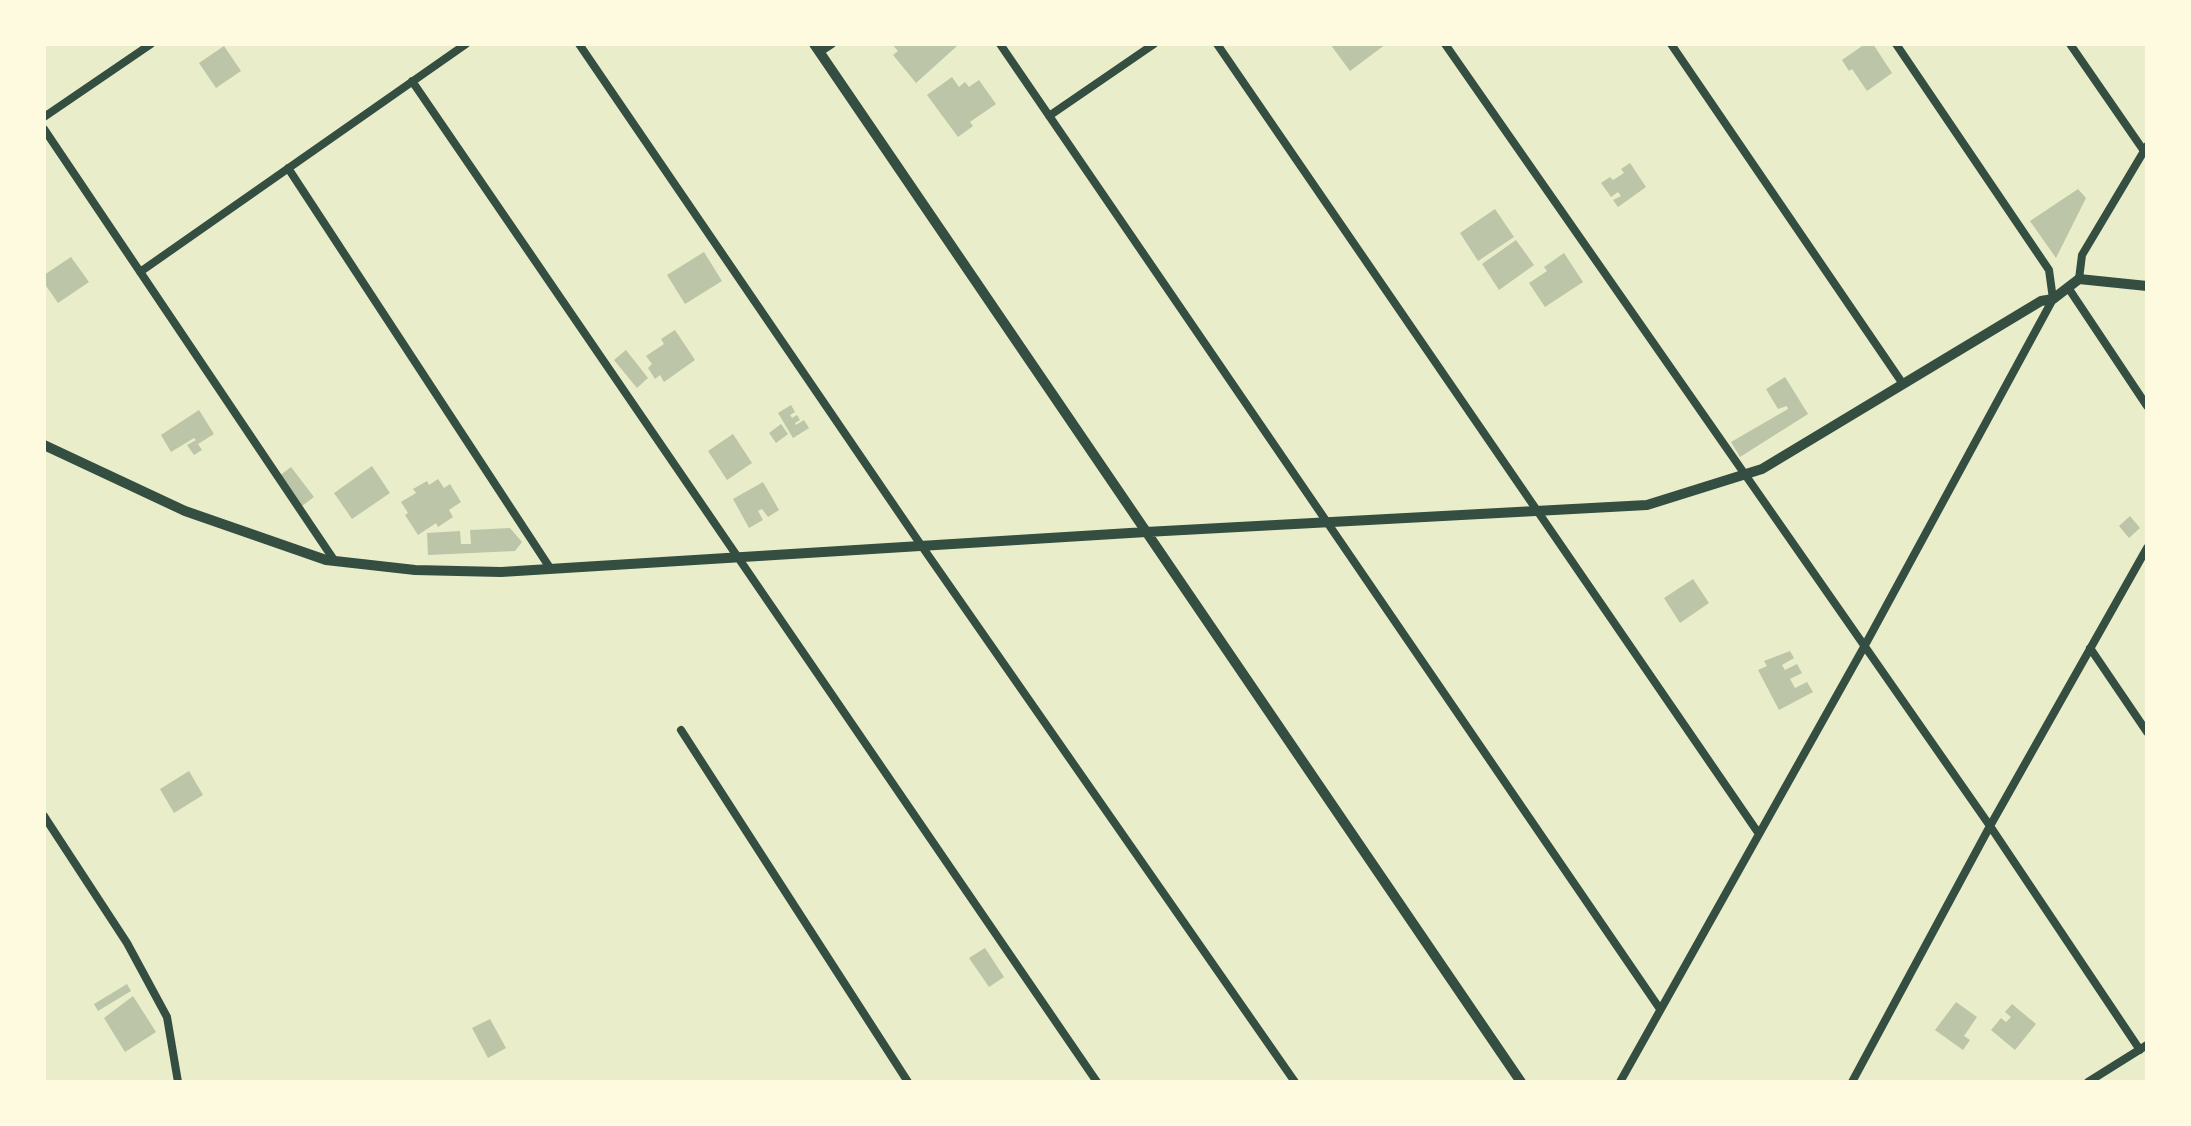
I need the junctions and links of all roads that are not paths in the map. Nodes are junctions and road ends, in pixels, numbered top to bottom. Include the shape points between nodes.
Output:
1 (151, 44) edge
2 (466, 44) edge
3 (579, 44) edge
4 (832, 44) edge
5 (1000, 44) edge
6 (1154, 44) edge
7 (1217, 44) edge
8 (1445, 44) edge
9 (1671, 44) edge
10 (1896, 44) edge
11 (2070, 44) edge
12 (817, 48) edge
13 (412, 81) junction
14 (1049, 116) junction
15 (44, 117) edge
16 (44, 129) edge
17 (2145, 148) edge
18 (288, 168) junction
19 (140, 272) junction
20 (2079, 279) junction
21 (2147, 286) edge
22 (2069, 289) junction
23 (2053, 299) junction
24 (1903, 384) junction
25 (2147, 406) edge
26 (44, 445) edge
27 (1744, 475) junction
28 (1537, 511) junction
29 (1325, 522) junction
30 (1146, 532) junction
31 (921, 545) junction
32 (2147, 548) edge
33 (736, 557) junction
34 (334, 560) junction
35 (550, 568) junction
36 (1864, 647) junction
37 (2090, 648) junction
38 (681, 730) dead end
39 (2147, 732) edge
40 (44, 816) edge
41 (1990, 826) junction
42 (1759, 834) junction
43 (1660, 1009) junction
44 (2144, 1048) edge
45 (178, 1082) edge
46 (908, 1082) edge
47 (1097, 1082) edge
48 (1295, 1082) edge
49 (1521, 1082) edge
50 (1620, 1082) edge
51 (1852, 1082) edge
52 (2088, 1082) edge

1 - 15 street
2 - 13 street
3 - 31 street
4 - 12 street
5 - 14 street
6 - 14 street
7 - 28 street
8 - 27 street
9 - 24 street
10 - 23 street via 2049,270
11 - 17 street
12 - 30 street
13 - 18 street
13 - 33 street
14 - 29 street
16 - 19 street
17 - 20 street via 2082,255
18 - 19 street
18 - 35 street
19 - 34 street
20 - 21 street
20 - 22 street
22 - 23 street
22 - 25 street
23 - 24 street via 2041,301
23 - 36 street
24 - 27 street
26 - 34 street via 185,511
27 - 28 street via 1647,505
27 - 36 street
28 - 29 street
28 - 42 street
29 - 30 street
29 - 43 street
30 - 31 street
30 - 49 street
31 - 33 street
31 - 48 street
32 - 37 street
33 - 35 street
33 - 47 street
34 - 35 street via 415,570
36 - 41 street
36 - 42 street
37 - 39 street
37 - 41 street
38 - 46 street
40 - 45 street via 127,943 167,1017
41 - 44 street
41 - 51 street
42 - 43 street
43 - 50 street
44 - 52 street

